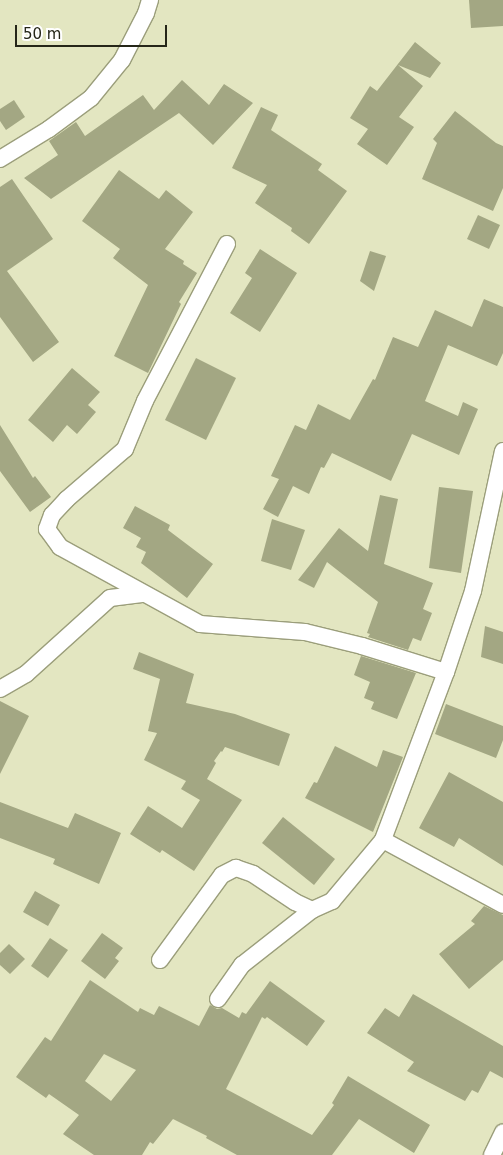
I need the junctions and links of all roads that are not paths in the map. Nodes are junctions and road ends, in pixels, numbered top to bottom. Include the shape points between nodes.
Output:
1 (150, 0) edge
2 (0, 159) edge
3 (227, 244) dead end
4 (503, 452) edge
5 (144, 594) junction
6 (446, 672) junction
7 (0, 689) edge
8 (383, 840) junction
9 (503, 905) edge
10 (312, 910) junction
11 (160, 960) dead end
12 (218, 999) dead end
13 (503, 1132) edge
14 (492, 1155) edge

1 - 2 street via 122,60 91,98
3 - 5 street via 145,401 125,449 67,499 52,515 46,529 60,547
4 - 6 street via 473,591
5 - 6 street via 200,624 305,632
5 - 7 street via 110,598 26,674
6 - 8 street
8 - 9 street
8 - 10 street via 332,901
10 - 11 street via 236,868 222,875
10 - 12 street via 242,965
13 - 14 street

